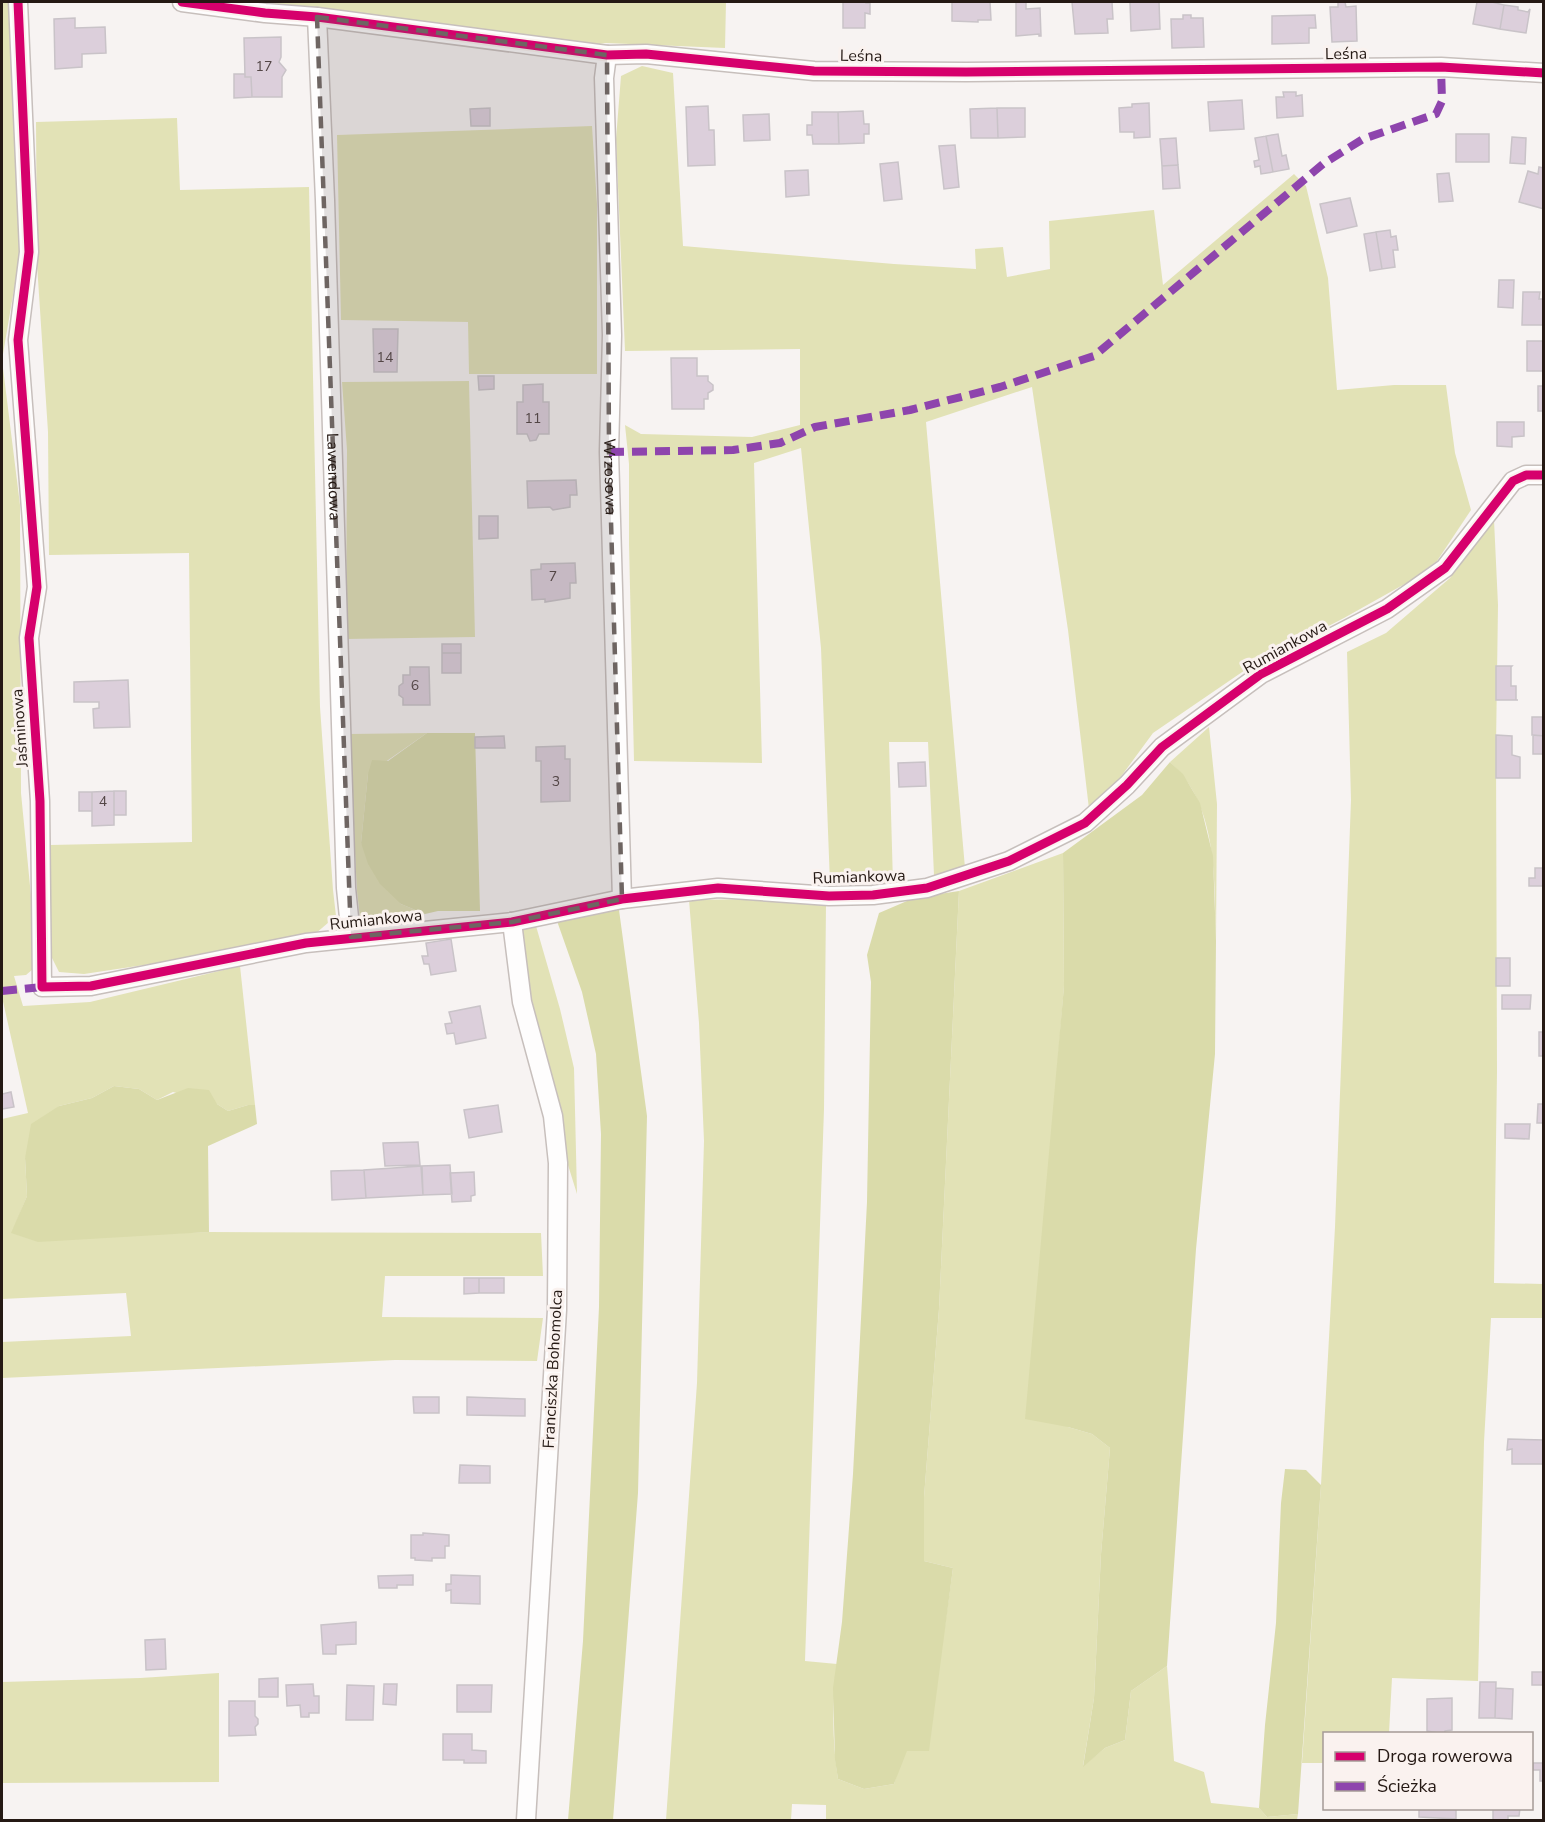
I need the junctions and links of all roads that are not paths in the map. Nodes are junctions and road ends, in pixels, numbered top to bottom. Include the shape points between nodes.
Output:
1 (18, 2) edge
2 (182, 2) edge
3 (317, 17) junction
4 (607, 55) junction
5 (1544, 73) edge
6 (1544, 475) edge
7 (622, 899) junction
8 (512, 921) junction
9 (351, 938) junction
10 (42, 987) joint
11 (526, 1821) edge

1 - 10 street, Jaśminowa via 29,252 18,340 37,587 29,638 40,801
2 - 3 street, Leśna
3 - 4 street, Leśna
3 - 9 street, Lawendowa
4 - 5 street, Leśna via 646,54 814,71 1441,67
4 - 7 street, Wrzosowa via 604,78 612,334 609,452
6 - 7 street, Rumiankowa via 1526,475 1513,481 1445,568 1388,609 1261,675 1162,747 1085,823 1009,861 927,888 873,895 718,888
7 - 8 street, Rumiankowa
8 - 9 street, Rumiankowa
8 - 11 street, Franciszka Bohomolca via 522,1002 553,1116 558,1163 557,1310
9 - 10 street, Rumiankowa via 306,943 91,986

